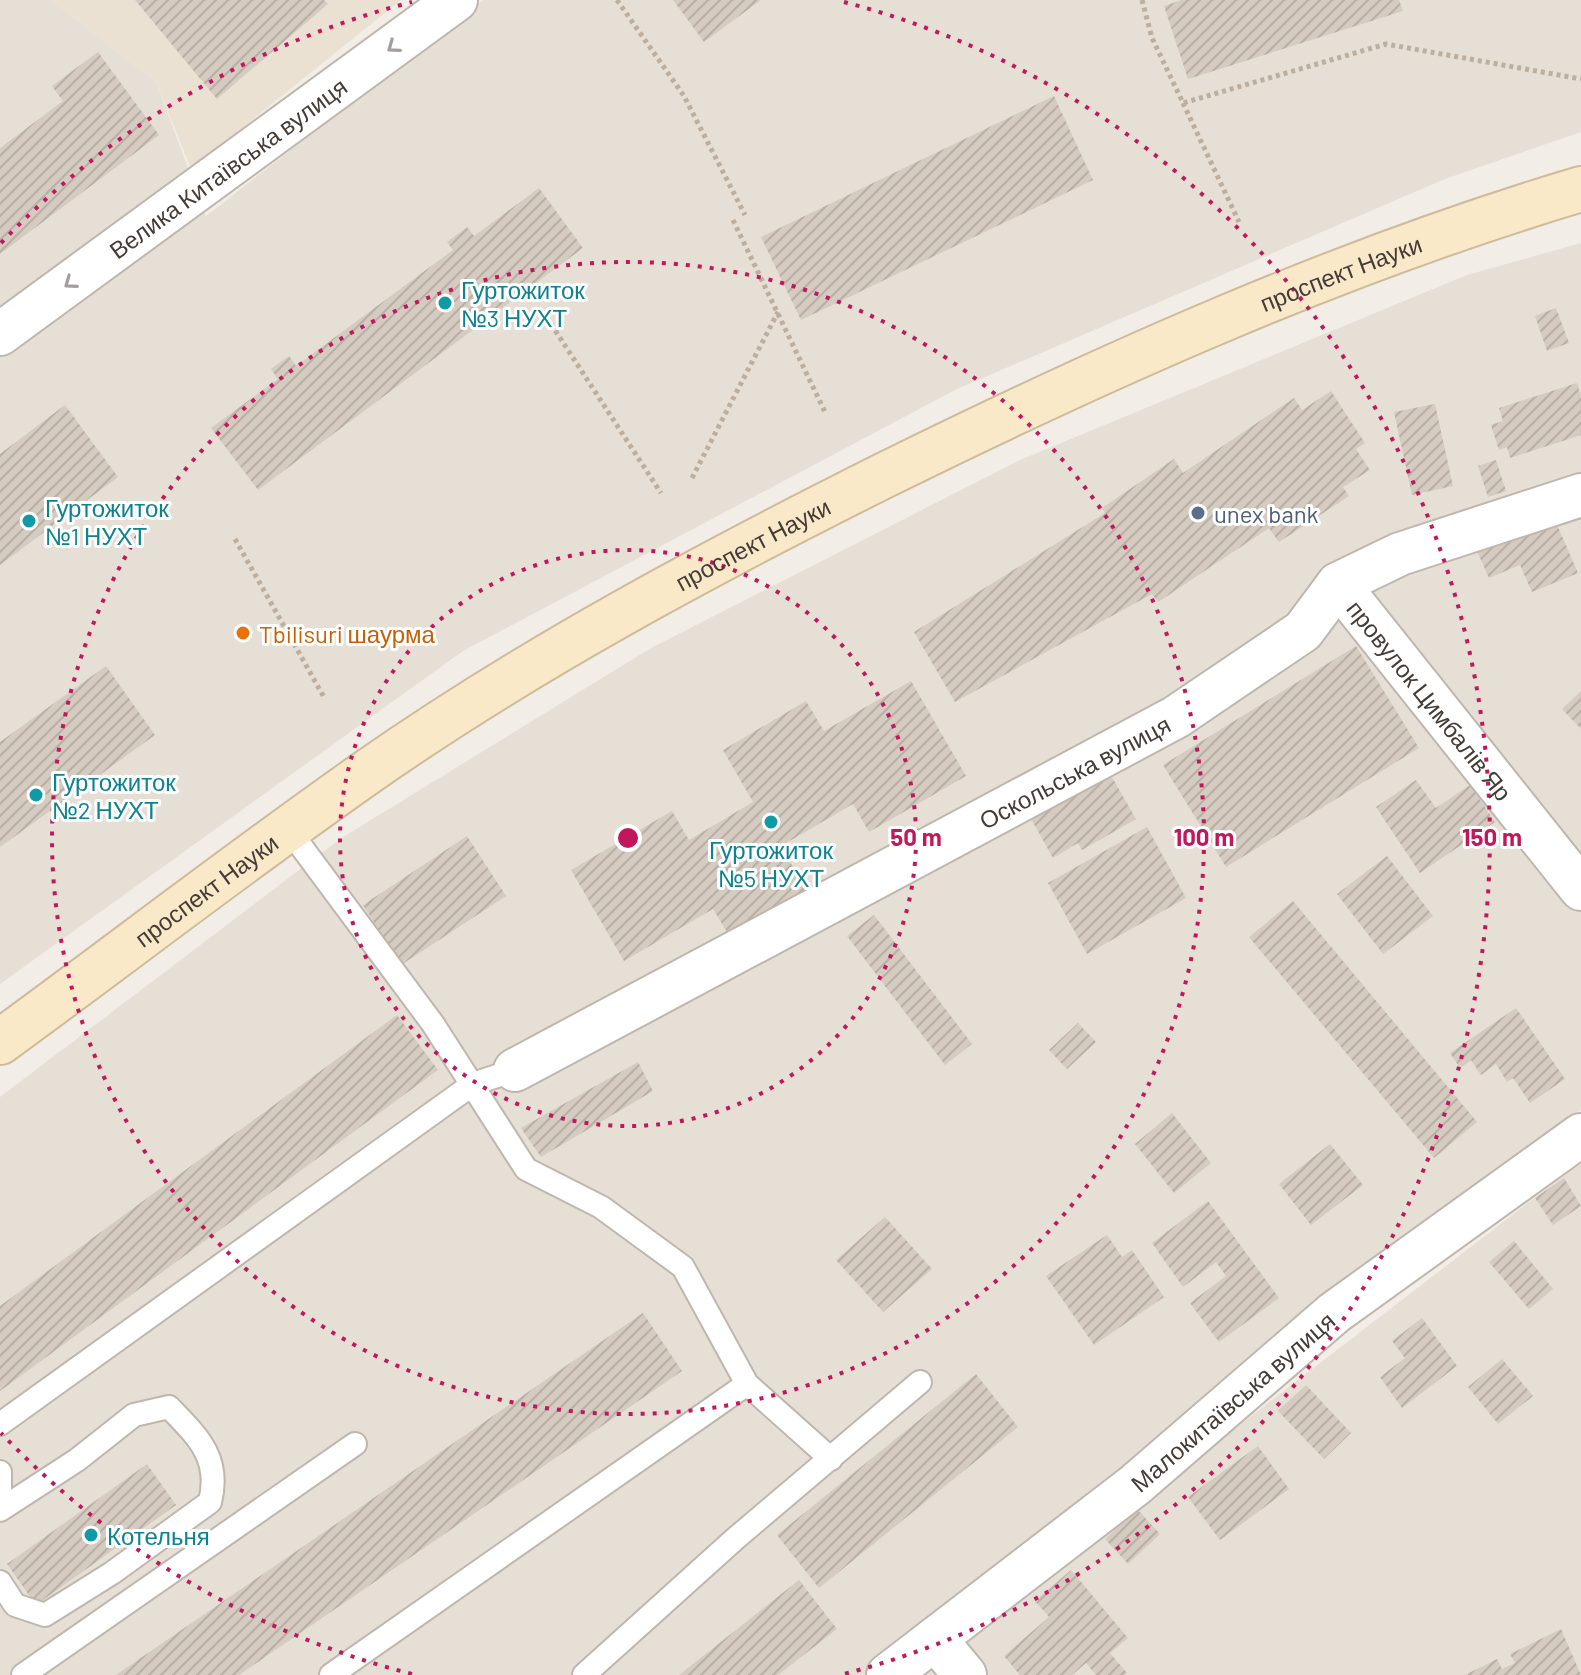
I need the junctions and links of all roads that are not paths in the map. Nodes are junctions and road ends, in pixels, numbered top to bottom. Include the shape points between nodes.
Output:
1 (456, 0) edge
2 (1581, 189) edge
3 (0, 334) edge
4 (1581, 495) edge
5 (1338, 584) junction
6 (289, 830) junction
7 (1581, 889) edge
8 (0, 1042) edge
9 (515, 1070) joint
10 (473, 1084) junction
11 (1581, 1135) edge
12 (920, 1382) dead end
13 (747, 1384) junction
14 (0, 1424) edge
15 (355, 1444) dead end
16 (831, 1459) junction
17 (0, 1472) edge
18 (0, 1507) edge
19 (0, 1582) edge
20 (935, 1639) junction
21 (23, 1675) edge
22 (331, 1675) edge
23 (584, 1675) edge
24 (888, 1675) edge
25 (965, 1675) edge

1 -> 3 street, Велика Китаївська вулиця
2 - 6 main road, проспект Науки via 1307,284 1018,409 760,538 628,611 380,764
4 - 5 street, Оскольська вулиця via 1400,554
5 - 7 street, провулок Цимбалів Яр
5 - 9 street, Оскольська вулиця via 1303,631 1176,717
6 - 8 main road, проспект Науки
6 - 10 lane
9 - 10 lane
10 - 13 lane via 526,1169 601,1207 683,1267
10 - 14 lane
11 - 20 street, Малокитаївська вулиця via 1334,1313 1135,1485
12 - 16 lane
13 - 16 lane
13 - 22 lane
15 - 21 lane
16 - 23 lane
17 - 18 lane
18 - 19 lane via 77,1460 134,1415 169,1407 200,1439 216,1478 210,1502 45,1615 15,1605
20 - 24 street, Малокитаївська вулиця
20 - 25 street

